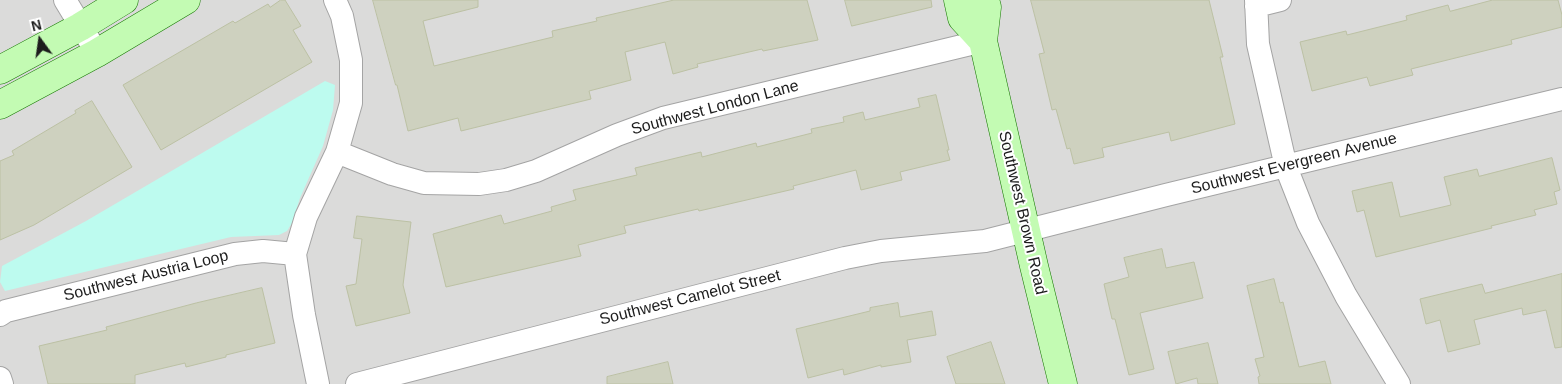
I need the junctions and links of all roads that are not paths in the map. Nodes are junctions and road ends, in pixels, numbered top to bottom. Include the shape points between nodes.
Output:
1 (65, 0) edge
2 (124, 0) edge
3 (186, 0) edge
4 (335, 0) edge
5 (958, 0) edge
6 (986, 0) edge
7 (1280, 0) edge
8 (1256, 3) edge
9 (80, 27) junction
10 (982, 41) junction
11 (97, 53) junction
12 (0, 70) edge
13 (1562, 99) edge
14 (0, 105) edge
15 (337, 152) junction
16 (1286, 167) junction
17 (1026, 230) junction
18 (295, 254) junction
19 (0, 315) edge
20 (0, 378) edge
21 (2, 384) edge
22 (318, 384) edge
23 (357, 384) edge
24 (1063, 384) edge
25 (1399, 384) edge

1 - 9 street
2 - 9 street
3 - 11 street
4 - 15 street via 342,16 351,60 351,103
5 - 10 street, Southwest Brown Road via 962,18
6 - 10 street, Southwest Brown Road
7 - 8 street
8 - 16 street via 1258,44
9 - 11 street
9 - 12 street
10 - 15 street, Southwest London Lane via 663,118 536,171 506,180 479,184 424,183
10 - 17 street, Southwest Brown Road
11 - 14 street
13 - 16 street, Southwest Evergreen Avenue
15 - 18 street via 306,217
16 - 17 street, Southwest Evergreen Avenue
16 - 25 street via 1308,224 1346,296
17 - 23 street, Southwest Camelot Street via 985,241 881,250 845,258
17 - 24 street, Southwest Brown Road
18 - 19 street, Southwest Austria Loop via 263,251 235,254
18 - 22 street
20 - 21 street

